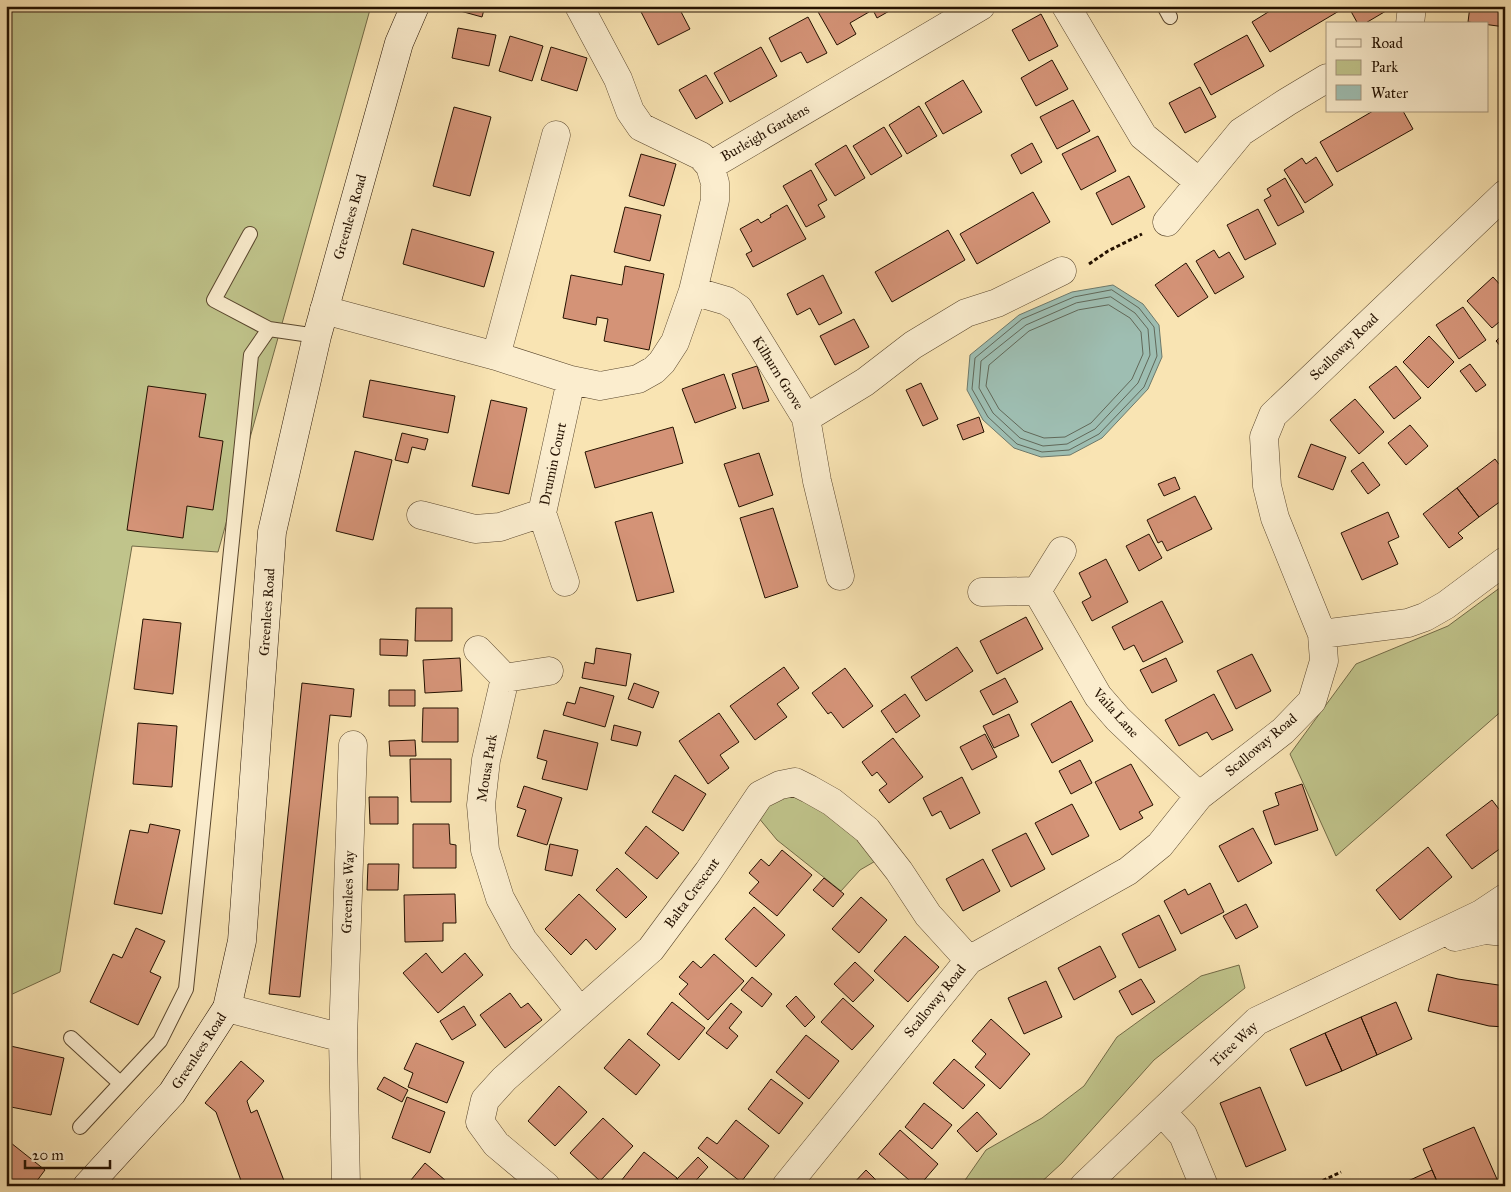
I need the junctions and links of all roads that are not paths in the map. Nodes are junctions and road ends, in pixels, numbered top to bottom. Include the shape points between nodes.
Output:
1 (415, 6) edge
2 (579, 6) edge
3 (981, 6) edge
4 (1066, 6) edge
5 (1412, 6) edge
6 (1410, 22) edge
7 (1326, 79) edge
8 (556, 135) dead end
9 (710, 166) junction
10 (1199, 182) junction
11 (1505, 194) edge
12 (1167, 222) road end
13 (250, 234) dead end
14 (1062, 271) road end
15 (693, 291) junction
16 (320, 323) junction
17 (269, 329) junction
18 (496, 356) junction
19 (571, 380) junction
20 (806, 418) junction
21 (542, 513) junction
22 (421, 515) dead end
23 (1062, 551) dead end
24 (1505, 561) edge
25 (840, 576) dead end
26 (565, 582) dead end
27 (1037, 591) junction
28 (982, 592) dead end
29 (1322, 634) junction
30 (478, 650) dead end
31 (549, 671) dead end
32 (506, 678) junction
33 (353, 745) dead end
34 (1199, 796) junction
35 (1505, 898) edge
36 (1505, 932) edge
37 (1415, 945) junction
38 (969, 960) junction
39 (227, 1008) junction
40 (580, 1011) junction
41 (71, 1038) dead end
42 (343, 1038) junction
43 (120, 1083) junction
44 (1162, 1112) junction
45 (80, 1127) dead end
46 (87, 1186) edge
47 (346, 1186) edge
48 (546, 1186) edge
49 (786, 1186) edge
50 (1084, 1186) edge
51 (1204, 1186) edge

1 - 16 street, Greenlees Road via 399,43
2 - 9 street, Burleigh Gardens via 641,127 701,156
3 - 9 street, Burleigh Gardens
4 - 10 street via 1144,136
5 - 6 street
7 - 10 street via 1241,132
8 - 18 street
9 - 15 street via 716,200
10 - 12 street
11 - 29 street, Scalloway Road via 1273,415 1264,437 1267,486 1275,518
13 - 17 lane via 214,300
14 - 20 street via 997,303 966,314 913,345 865,382
15 - 19 street via 675,342 654,370 638,379 600,386
15 - 20 street, Kilhurn Grove via 727,301 739,309
16 - 17 lane
16 - 18 street via 379,324
16 - 39 street, Greenlees Road via 272,532 242,941
17 - 43 lane via 251,355 186,989 160,1041
18 - 19 street
19 - 21 street, Drumin Court
20 - 25 street, Kilhurn Grove
21 - 22 street, Drumin Court via 500,527 475,529
21 - 26 street
23 - 27 street
24 - 29 street via 1425,617 1408,623
27 - 28 street
27 - 34 street, Vaila Lane via 1098,696
29 - 34 street, Scalloway Road via 1324,661 1312,701 1283,731
30 - 32 street
31 - 32 street
32 - 40 street, Mousa Park via 486,760 480,805 485,850 500,898 523,940
33 - 42 street, Greenlees Way
34 - 38 street, Scalloway Road via 1160,845 1128,871
35 - 37 street, Tiree Way via 1481,914
36 - 37 street, Tiree Way via 1485,930
37 - 44 street, Tiree Way via 1257,1021
38 - 40 street, Balta Crescent via 928,915 867,830 832,802 795,782 760,795 651,949
38 - 49 street, Scalloway Road
39 - 42 street
39 - 46 street, Greenlees Road via 172,1093
40 - 48 street, Balta Crescent via 485,1100 480,1122 496,1144
41 - 43 lane
42 - 47 street, Greenlees Way
43 - 45 lane
44 - 50 street, Tiree Way
44 - 51 street via 1183,1135

